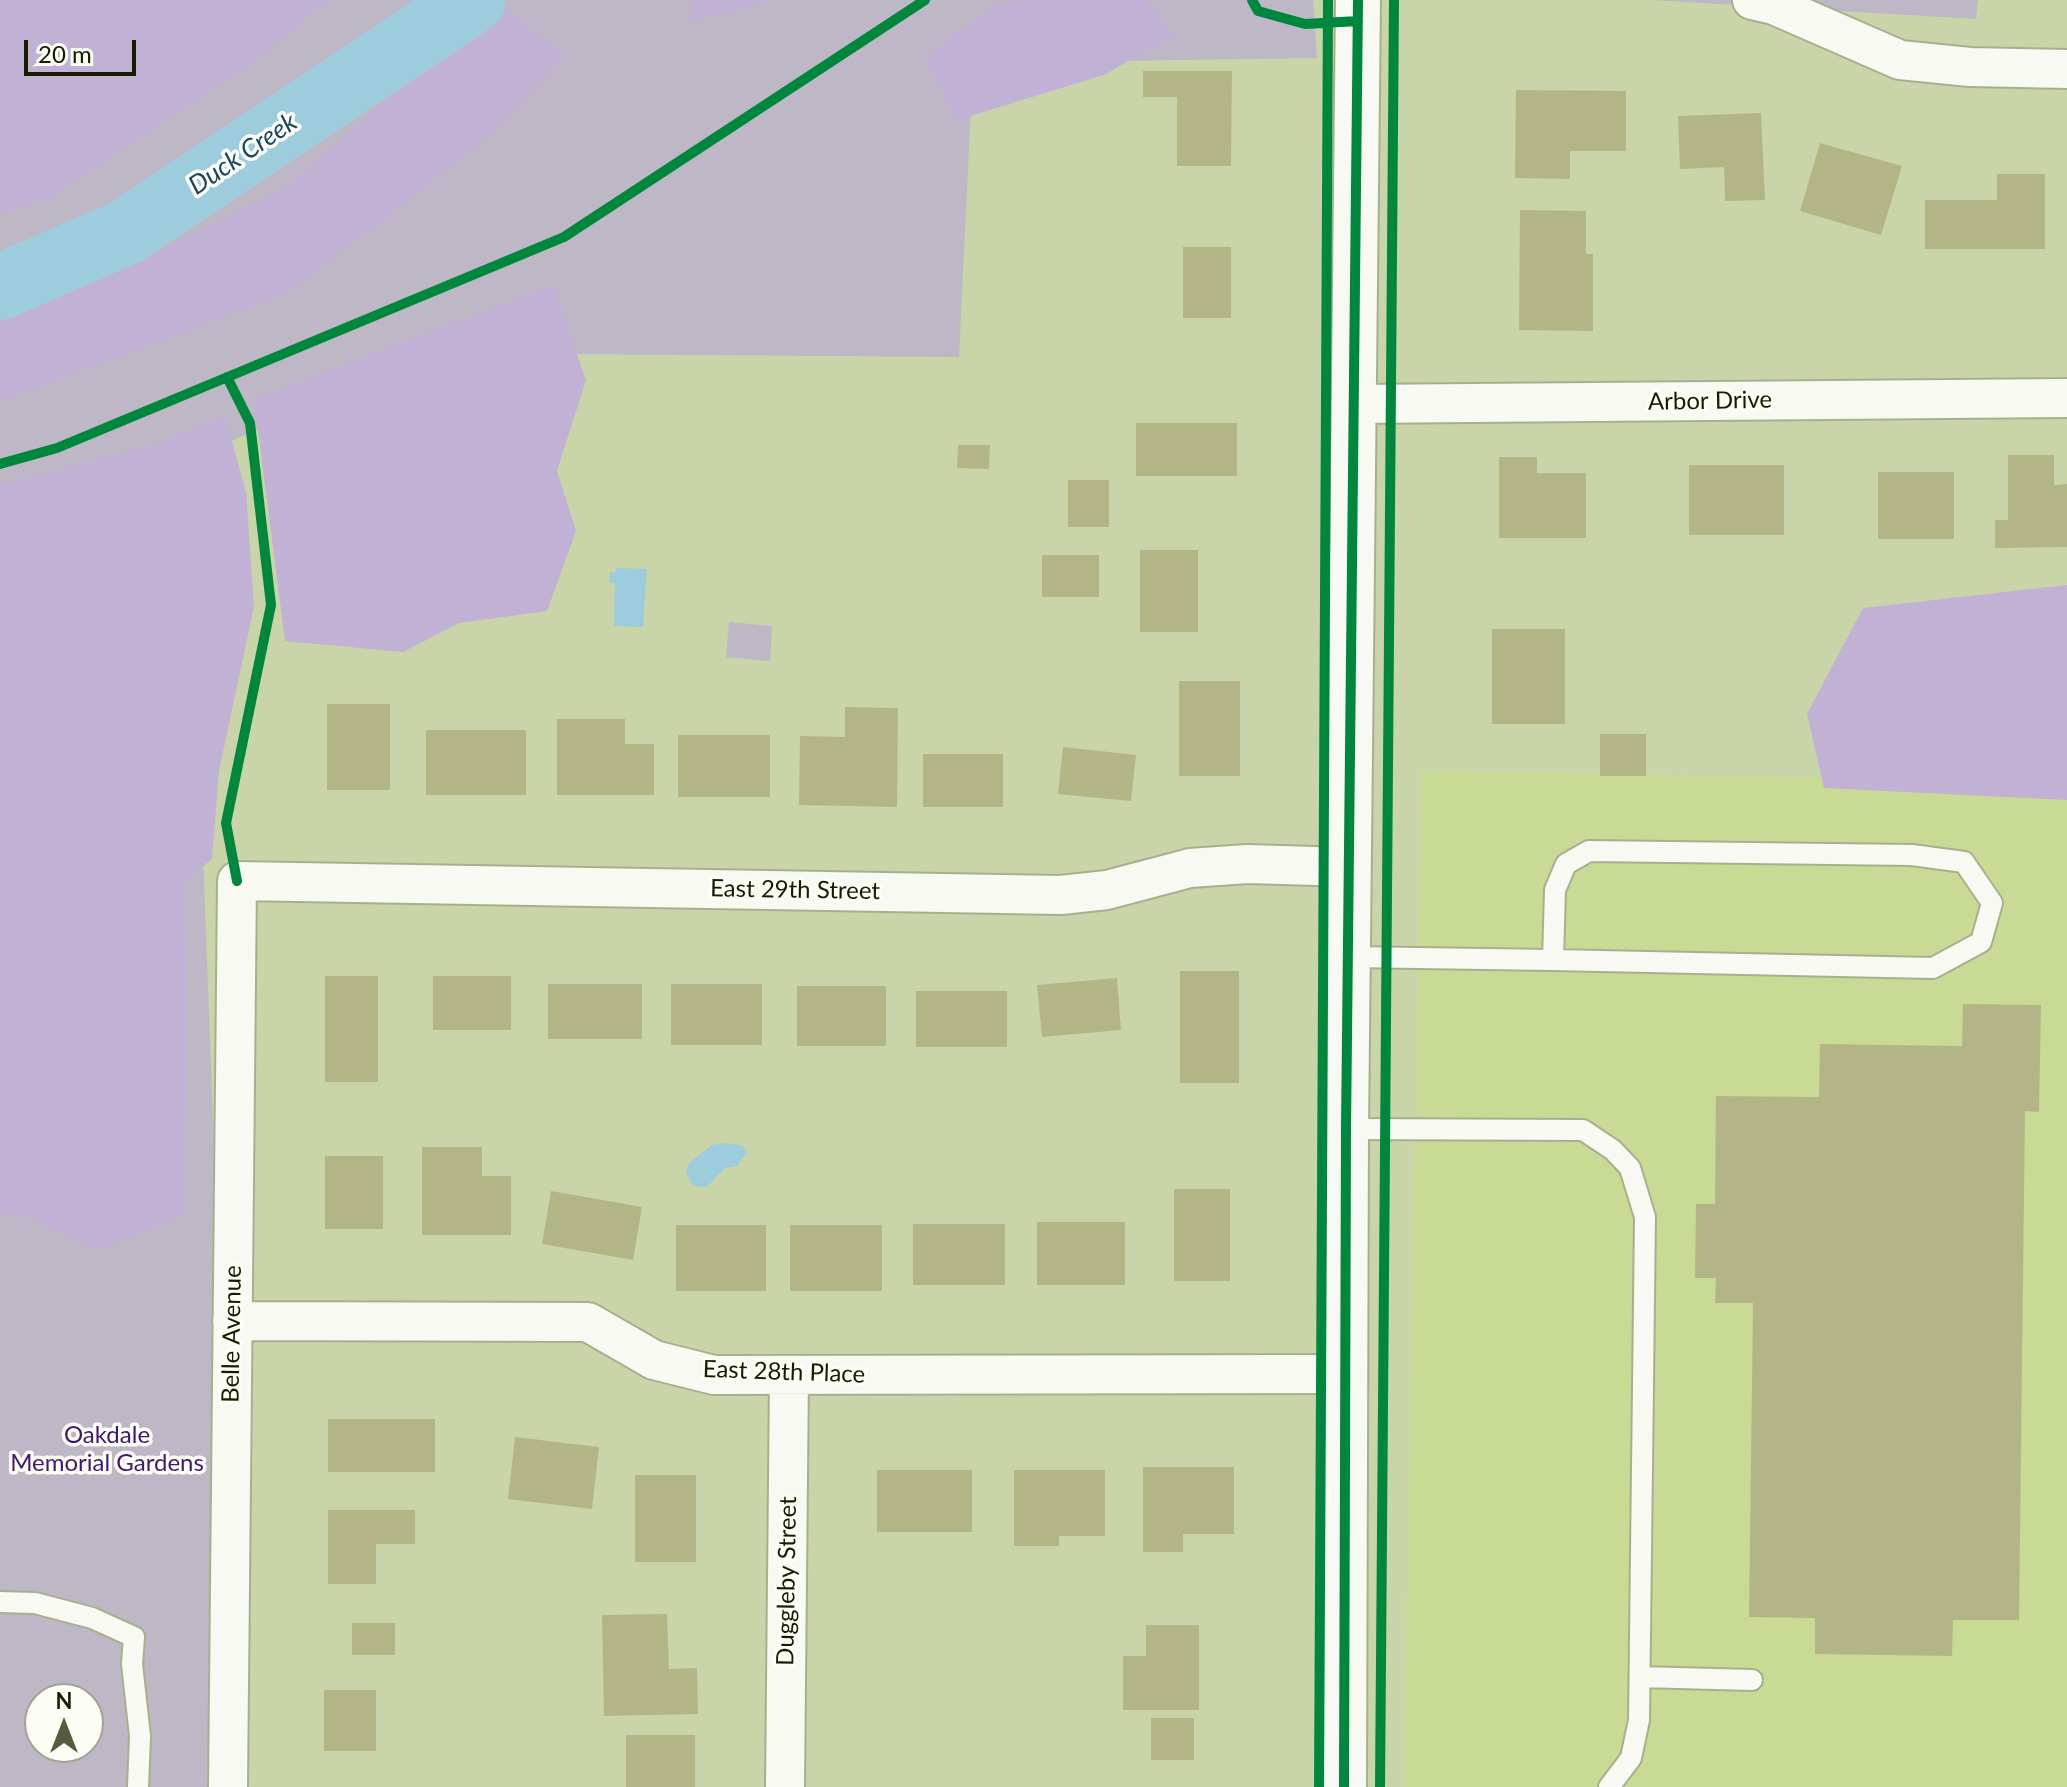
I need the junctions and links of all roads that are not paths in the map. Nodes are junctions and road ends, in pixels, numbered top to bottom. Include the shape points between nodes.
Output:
1 (1358, 0) edge
2 (1752, 0) edge
3 (2067, 69) edge
4 (2067, 398) edge
5 (1354, 404) junction
6 (1350, 867) junction
7 (237, 881) joint
8 (1350, 957) junction
9 (1553, 960) junction
10 (1346, 1129) junction
11 (232, 1321) junction
12 (1346, 1374) junction
13 (789, 1375) junction
14 (0, 1602) edge
15 (1640, 1677) junction
16 (1752, 1680) dead end
17 (138, 1787) edge
18 (228, 1787) edge
19 (785, 1787) edge
20 (1344, 1787) edge
21 (1609, 1787) edge

1 - 5 street
2 - 3 street via 1900,60
4 - 5 street, Arbor Drive
5 - 6 street
6 - 7 street, East 29th Street via 1190,868 1107,890 1061,895
6 - 8 street
7 - 11 street, Belle Avenue
8 - 9 lane
8 - 10 street
9 - 9 lane via 1933,968 1981,942 1992,903 1964,862 1912,855 1589,851 1566,864 1555,890
10 - 12 street
10 - 15 lane via 1583,1130 1630,1168 1645,1217
11 - 13 street, East 28th Place via 588,1322 654,1360 714,1375
11 - 18 street, Belle Avenue
12 - 13 street, East 28th Place
12 - 20 street
13 - 19 street, Duggleby Street
14 - 17 lane via 35,1603 92,1618 134,1637
15 - 16 lane
15 - 21 lane via 1631,1758

